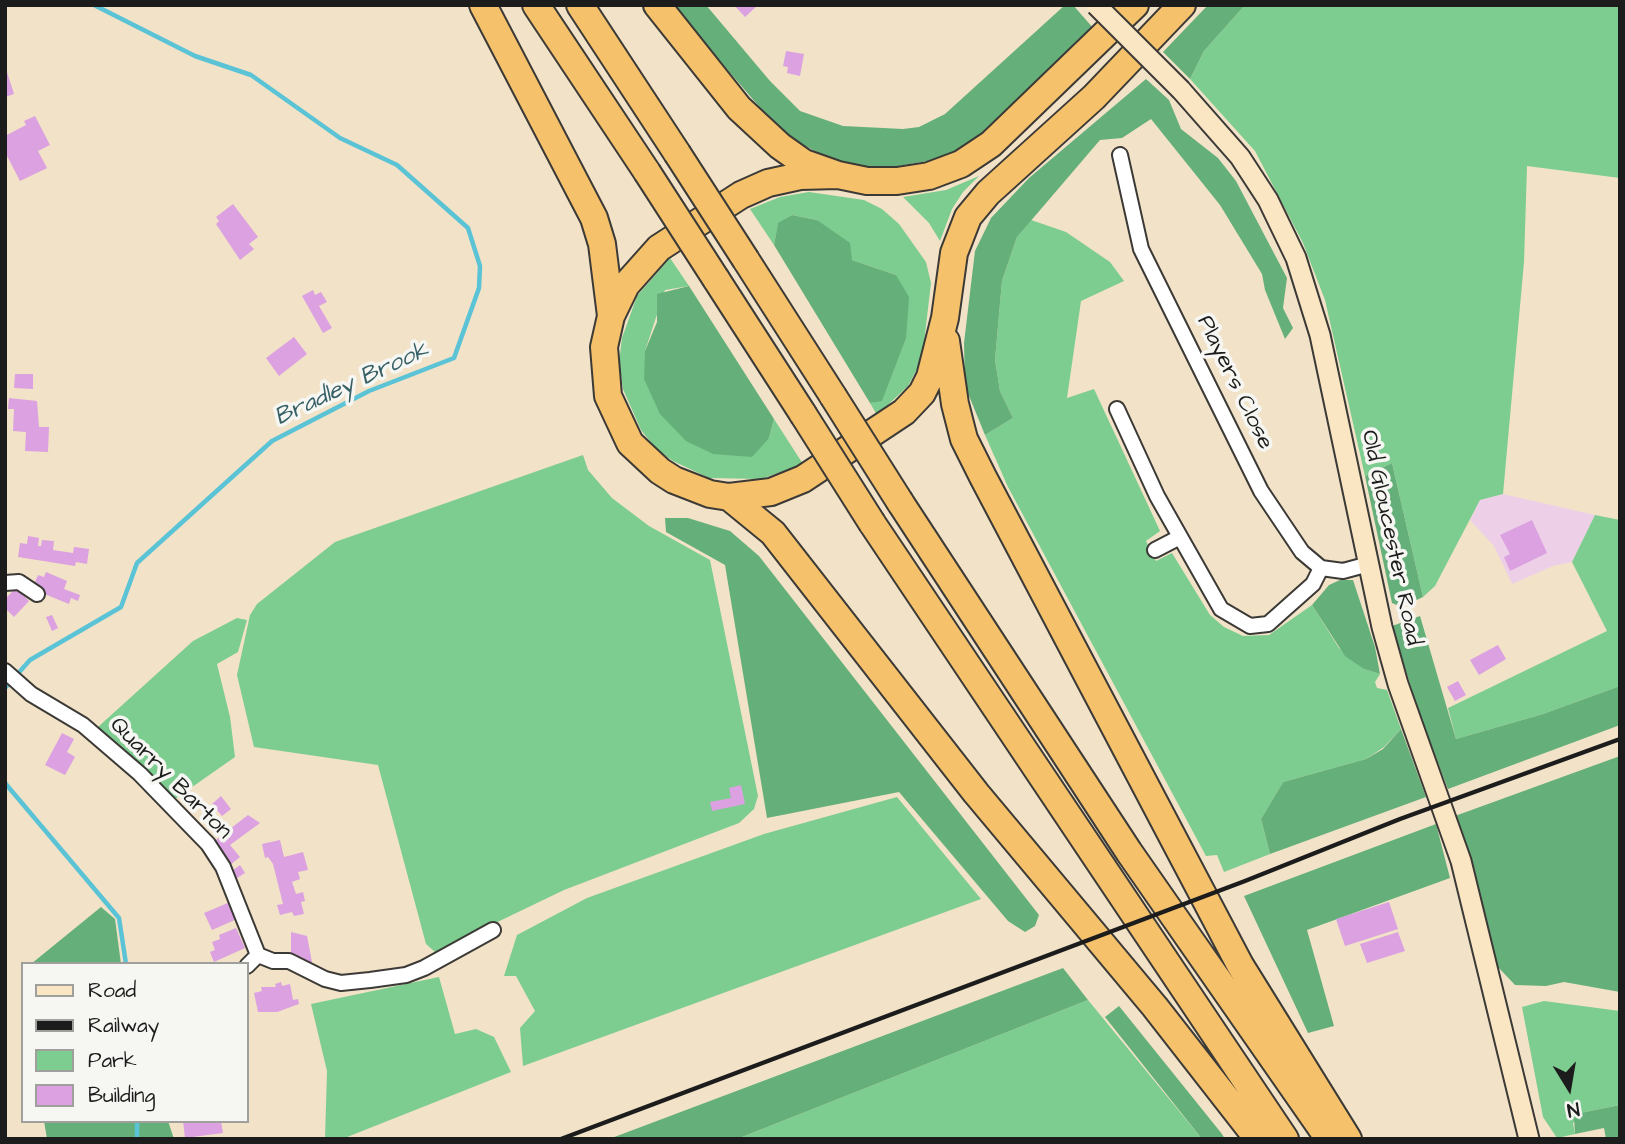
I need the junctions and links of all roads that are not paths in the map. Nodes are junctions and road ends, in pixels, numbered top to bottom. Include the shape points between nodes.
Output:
1 (483, 5) edge
2 (536, 5) edge
3 (580, 5) edge
4 (657, 5) edge
5 (1096, 5) edge
6 (1135, 5) edge
7 (1182, 5) edge
8 (1120, 155) dead end
9 (838, 175) junction
10 (611, 316) junction
11 (945, 318) junction
12 (1117, 408) dead end
13 (729, 497) junction
14 (1180, 537) junction
15 (1155, 550) dead end
16 (1369, 564) junction
17 (1321, 568) junction
18 (5, 583) edge
19 (37, 594) dead end
20 (5, 671) edge
21 (1135, 762) junction
22 (494, 930) dead end
23 (258, 955) junction
24 (248, 965) edge
25 (1258, 1139) edge
26 (1285, 1139) edge
27 (1329, 1139) edge
28 (1348, 1139) edge
29 (1362, 1139) edge
30 (1529, 1139) edge

1 - 10 highway via 594,218
2 - 26 highway, bridge via 1074,829
3 - 27 highway, bridge via 1129,852
4 - 9 highway via 762,132 804,163
5 - 16 main road, Old Gloucester Road, bridge via 1181,90 1240,157 1268,200 1296,258 1320,335
6 - 9 highway via 1025,115 961,164 897,181
7 - 11 highway via 1094,97 973,210 954,253
8 - 17 street, Players Close via 1141,249 1261,491 1302,552
9 - 10 highway via 800,176 741,195 660,248 626,285
10 - 13 highway via 604,347 605,379 615,415 630,443 674,480
11 - 13 highway via 926,385 890,424 785,488
11 - 21 highway via 948,370 964,439
12 - 14 street
13 - 25 highway via 773,533 975,793 1155,1007
14 - 15 street
14 - 17 street via 1214,601 1250,626 1260,627 1277,618 1313,584
16 - 17 street via 1343,571
16 - 30 main road, Old Gloucester Road via 1398,684 1461,861
18 - 19 street via 19,582
20 - 23 street, Quarry Barton via 31,694 83,725 140,774 208,845 223,867
21 - 28 highway via 1240,965
21 - 29 highway via 1247,961
22 - 23 street via 424,968 370,980 341,983 289,961
23 - 24 street

